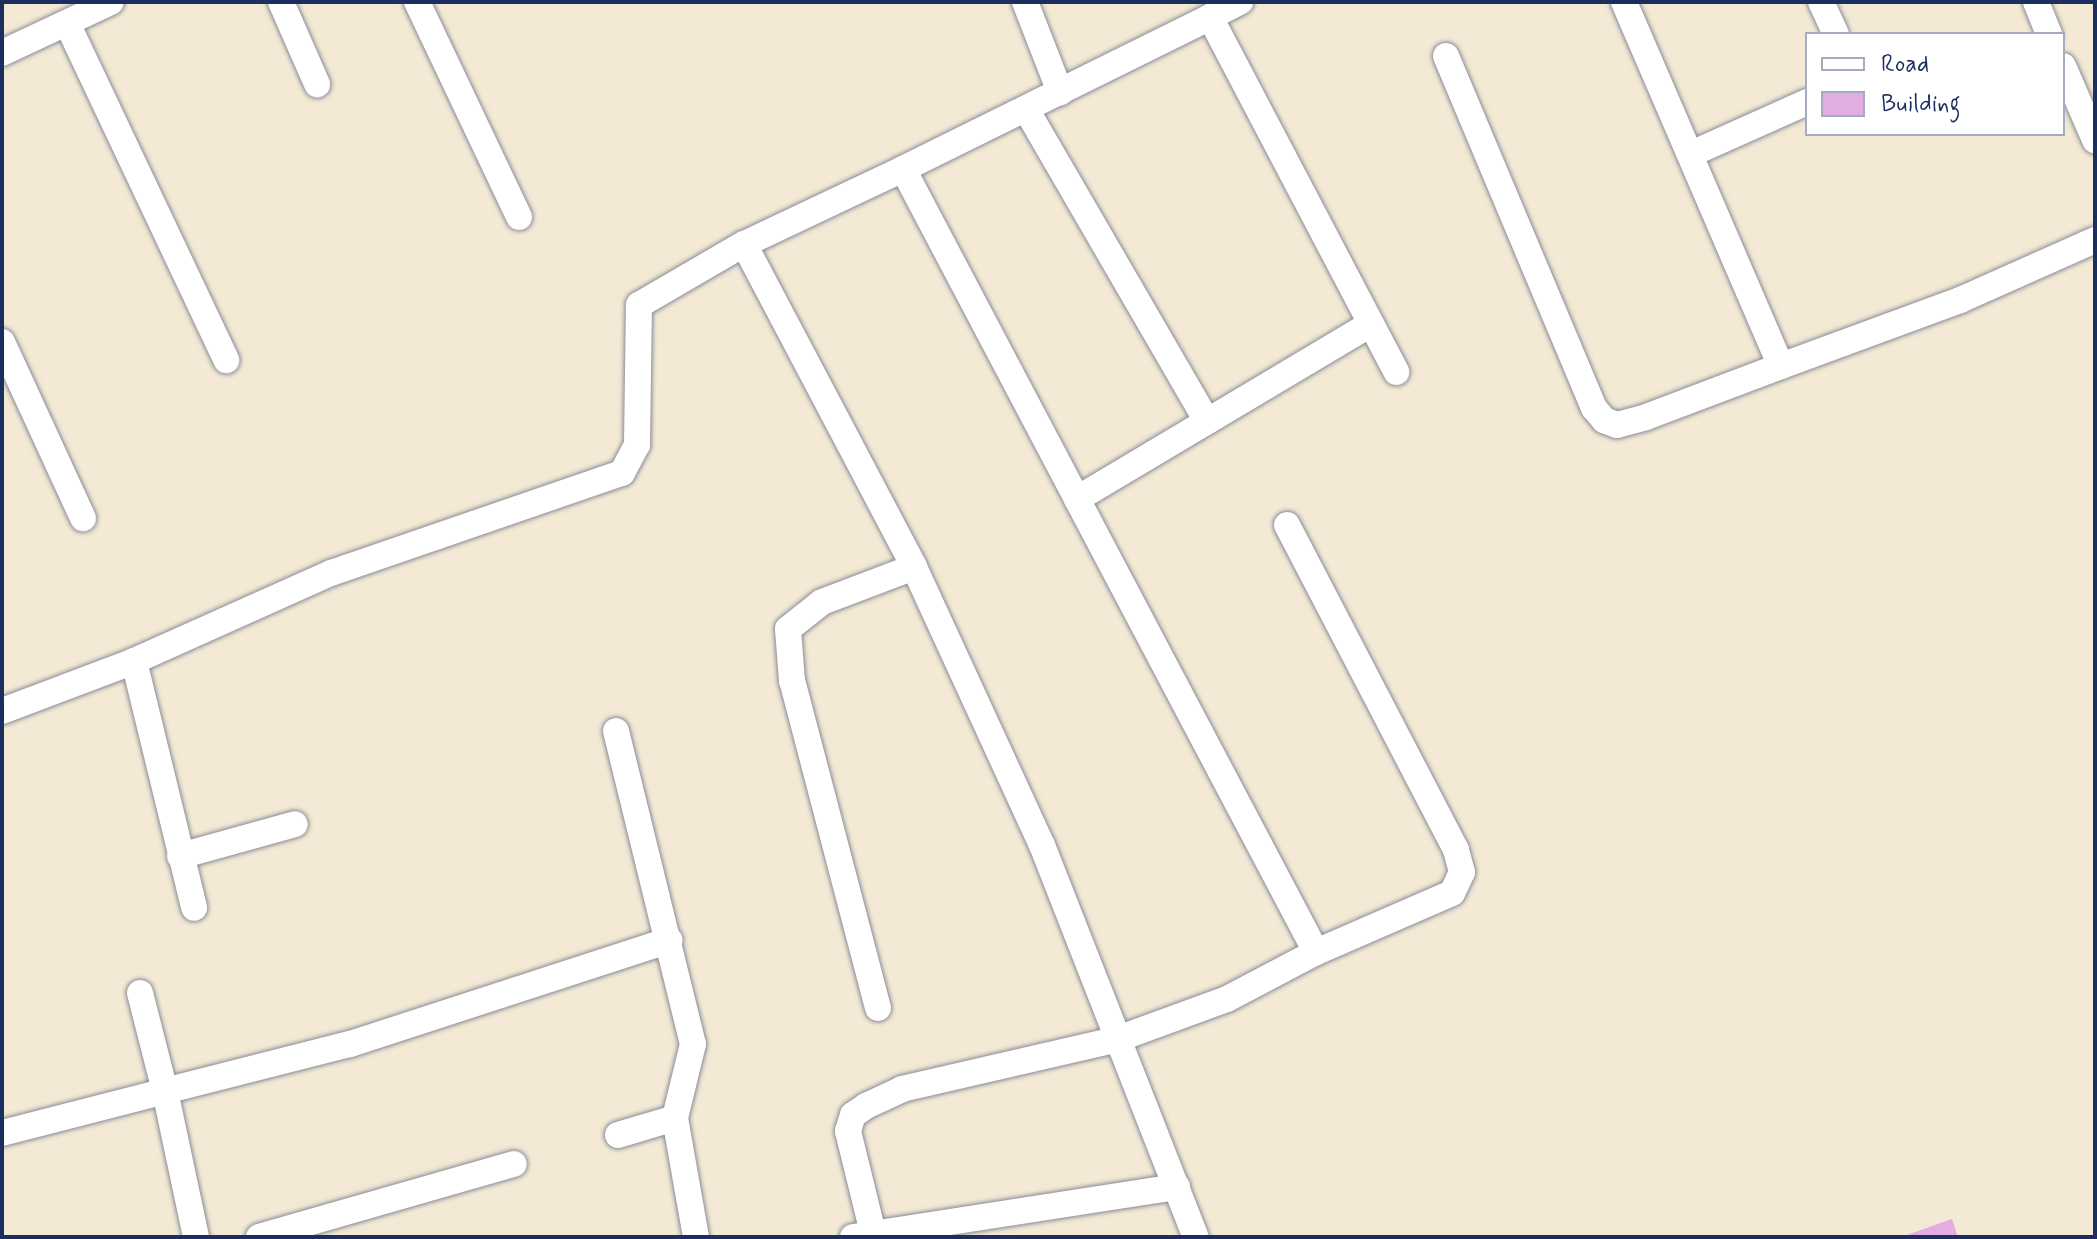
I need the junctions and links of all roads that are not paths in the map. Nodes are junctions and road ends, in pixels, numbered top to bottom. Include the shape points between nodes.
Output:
1 (111, 2) edge
2 (281, 2) edge
3 (417, 2) edge
4 (1025, 2) edge
5 (1240, 2) edge
6 (1624, 2) edge
7 (1821, 2) edge
8 (2036, 2) edge
9 (1210, 17) junction
10 (67, 23) junction
11 (1835, 32) edge
12 (2048, 32) edge
13 (2, 53) edge
14 (1446, 56) dead end
15 (2065, 71) edge
16 (317, 84) dead end
17 (1060, 92) junction
18 (1805, 103) edge
19 (1026, 109) junction
20 (2095, 140) edge
21 (1691, 154) junction
22 (903, 169) junction
23 (519, 217) dead end
24 (2095, 240) edge
25 (744, 244) junction
26 (1371, 324) junction
27 (2, 342) edge
28 (226, 360) dead end
29 (1781, 366) junction
30 (1396, 372) dead end
31 (1207, 421) junction
32 (1077, 499) junction
33 (83, 518) dead end
34 (1287, 525) dead end
35 (914, 567) junction
36 (134, 661) junction
37 (2, 711) edge
38 (616, 731) dead end
39 (295, 824) dead end
40 (180, 856) junction
41 (194, 908) dead end
42 (670, 940) junction
43 (1316, 952) junction
44 (140, 993) dead end
45 (878, 1008) dead end
46 (1115, 1040) junction
47 (165, 1091) junction
48 (675, 1118) junction
49 (2, 1133) edge
50 (618, 1135) dead end
51 (514, 1164) dead end
52 (1177, 1187) junction
53 (863, 1235) edge
54 (196, 1237) edge
55 (259, 1237) edge
56 (696, 1237) edge
57 (1196, 1237) edge

1 - 10 street
2 - 16 street
3 - 23 street
4 - 17 street
5 - 9 street
6 - 21 street
7 - 11 street
8 - 12 street
9 - 17 street
9 - 26 street
10 - 13 street
10 - 28 street
14 - 29 street via 1594,408 1604,420 1617,425 1646,417
15 - 20 street
17 - 19 street
18 - 21 street
19 - 22 street
19 - 31 street
21 - 29 street
22 - 25 street
22 - 32 street
24 - 29 street via 1960,300
25 - 35 street
25 - 36 street via 639,305 637,445 622,473 331,573
26 - 30 street
26 - 31 street
27 - 33 street
31 - 32 street
32 - 43 street
34 - 43 street via 1456,850 1462,872 1452,893
35 - 45 street via 822,602 788,629 792,681
35 - 46 street via 1042,845
36 - 37 street
36 - 40 street
38 - 42 street
39 - 40 street
40 - 41 street
42 - 47 street via 350,1044
42 - 48 street via 693,1044
43 - 46 street via 1227,999
44 - 47 street
46 - 52 street
46 - 53 street via 902,1089 853,1115 849,1148
47 - 49 street
47 - 54 street
48 - 50 street
48 - 56 street
51 - 55 street
52 - 53 street
52 - 57 street

